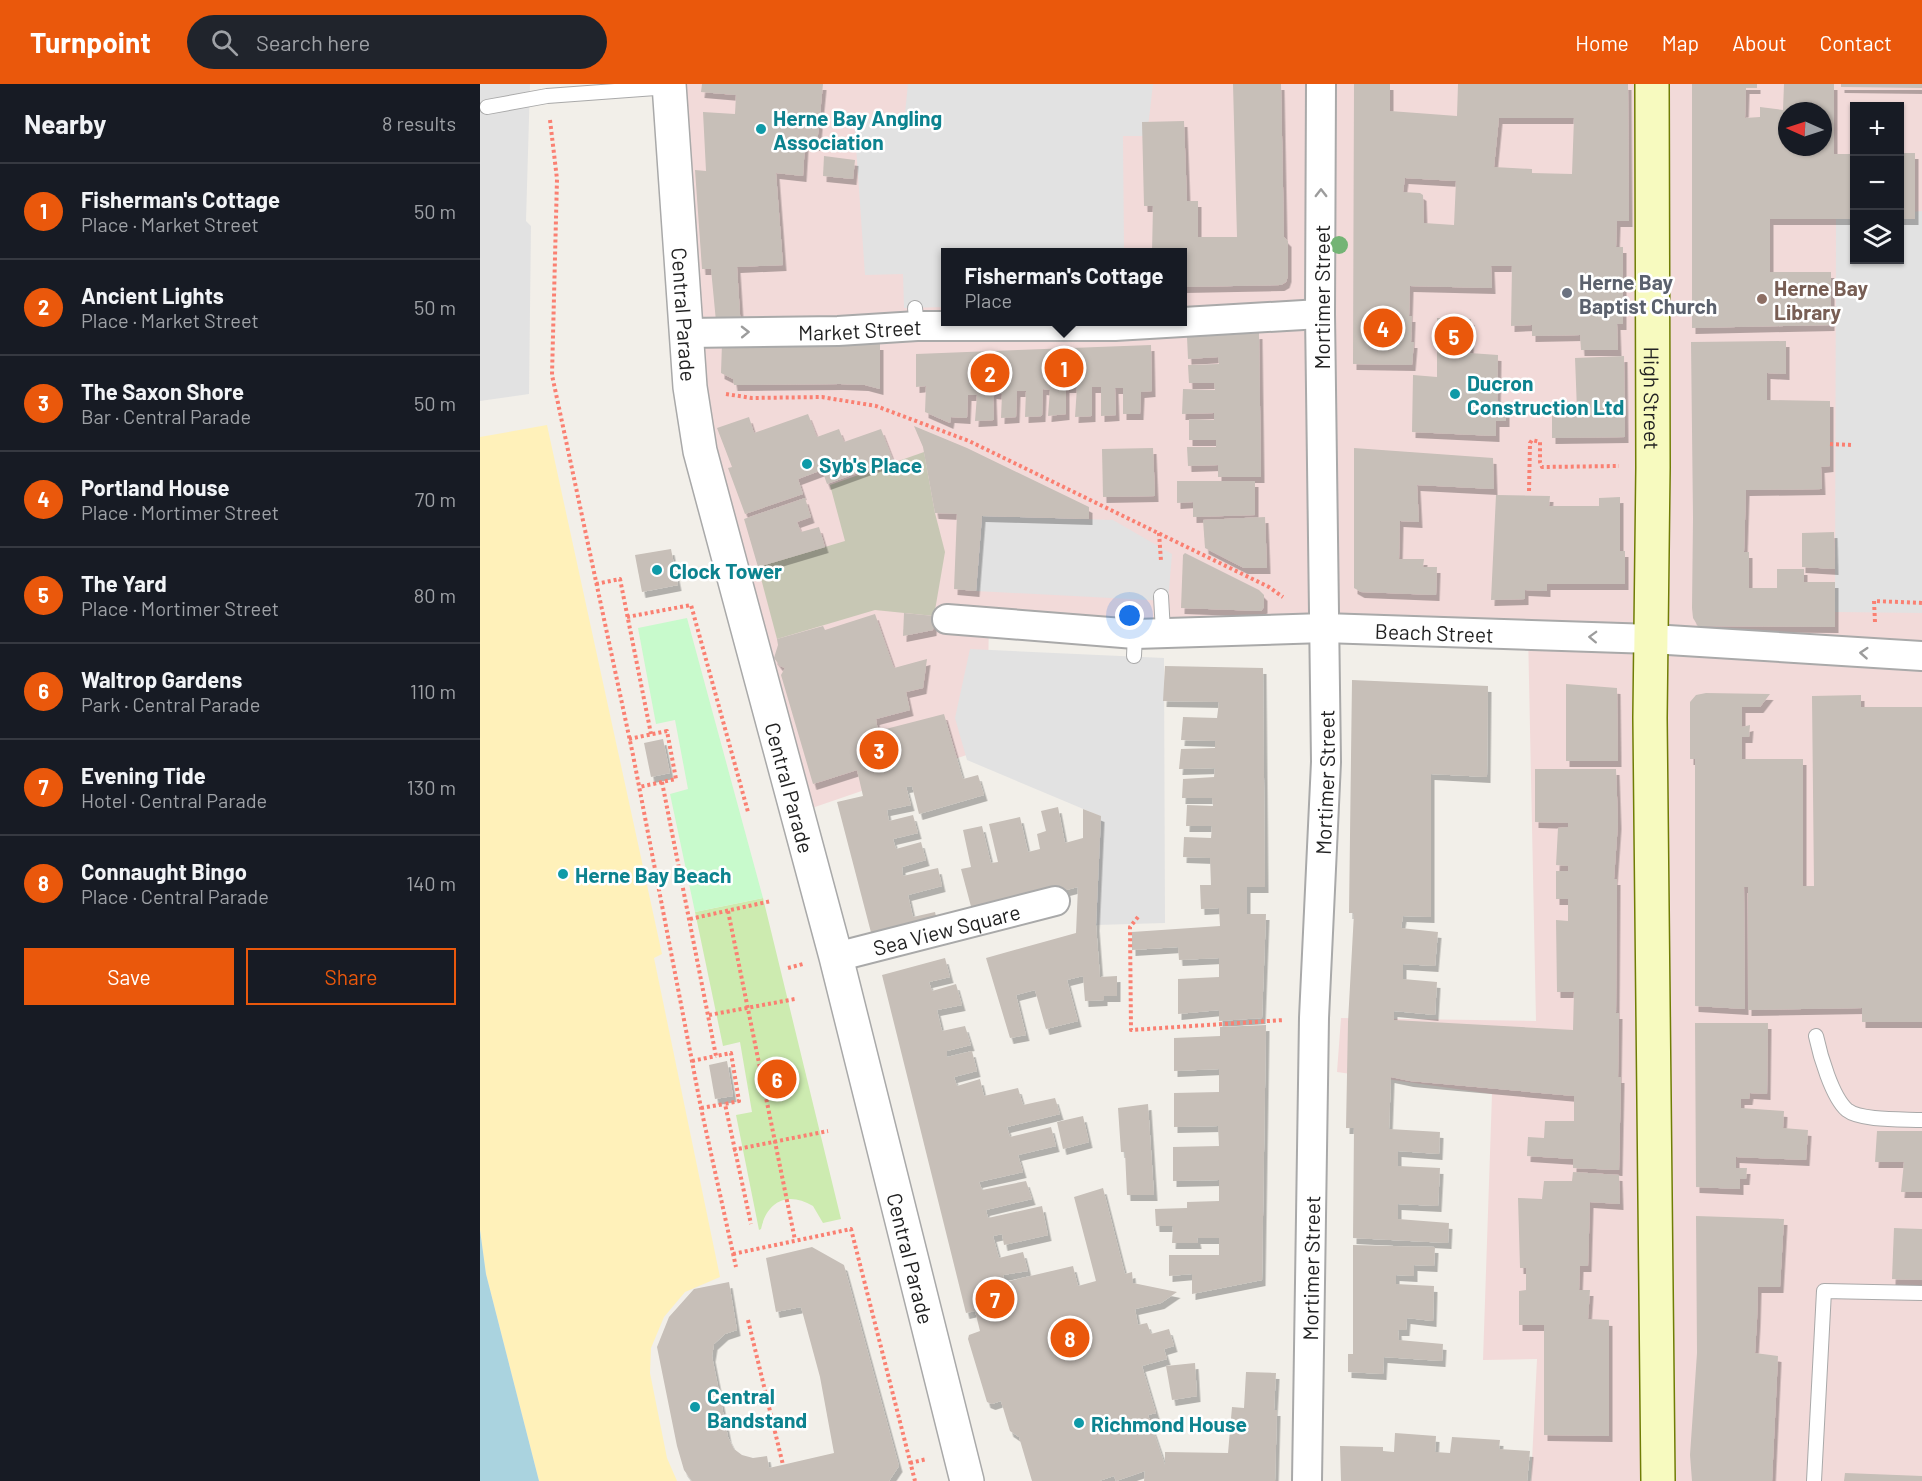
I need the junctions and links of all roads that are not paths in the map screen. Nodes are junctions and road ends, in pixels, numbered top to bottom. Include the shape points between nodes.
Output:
1 (1321, 84) edge
2 (1652, 84) edge
3 (669, 85) edge
4 (487, 107) dead end
5 (1320, 314) junction
6 (941, 318) edge
7 (1187, 320) edge
8 (686, 333) junction
9 (1161, 596) dead end
10 (946, 619) dead end
11 (1324, 628) junction
12 (1163, 633) junction
13 (1652, 639) junction
14 (1922, 656) edge
15 (1055, 901) dead end
16 (836, 957) junction
17 (1816, 1036) dead end
18 (1922, 1120) edge
19 (1922, 1293) edge
20 (967, 1481) edge
21 (1307, 1481) edge
22 (1658, 1481) edge
23 (1814, 1481) edge

5 -> 1 street, Mortimer Street
2 - 13 main road, High Street
3 - 4 lane via 547,96
3 - 8 street, Central Parade
5 - 7 street, Market Street
5 - 11 street, Mortimer Street
8 -> 6 street, Market Street via 838,331 916,317
8 - 16 street, Central Parade via 700,451
9 - 12 lane
10 - 12 street, Beach Street via 1135,645
11 - 12 street, Beach Street
13 -> 11 street, Beach Street
11 - 21 street, Mortimer Street via 1326,762 1314,1018
14 -> 13 street, Beach Street
13 - 22 main road, High Street
15 - 16 street, Sea View Square
16 - 20 street, Central Parade
17 - 18 lane via 1833,1088 1848,1110 1870,1118
19 - 23 lane via 1824,1290

